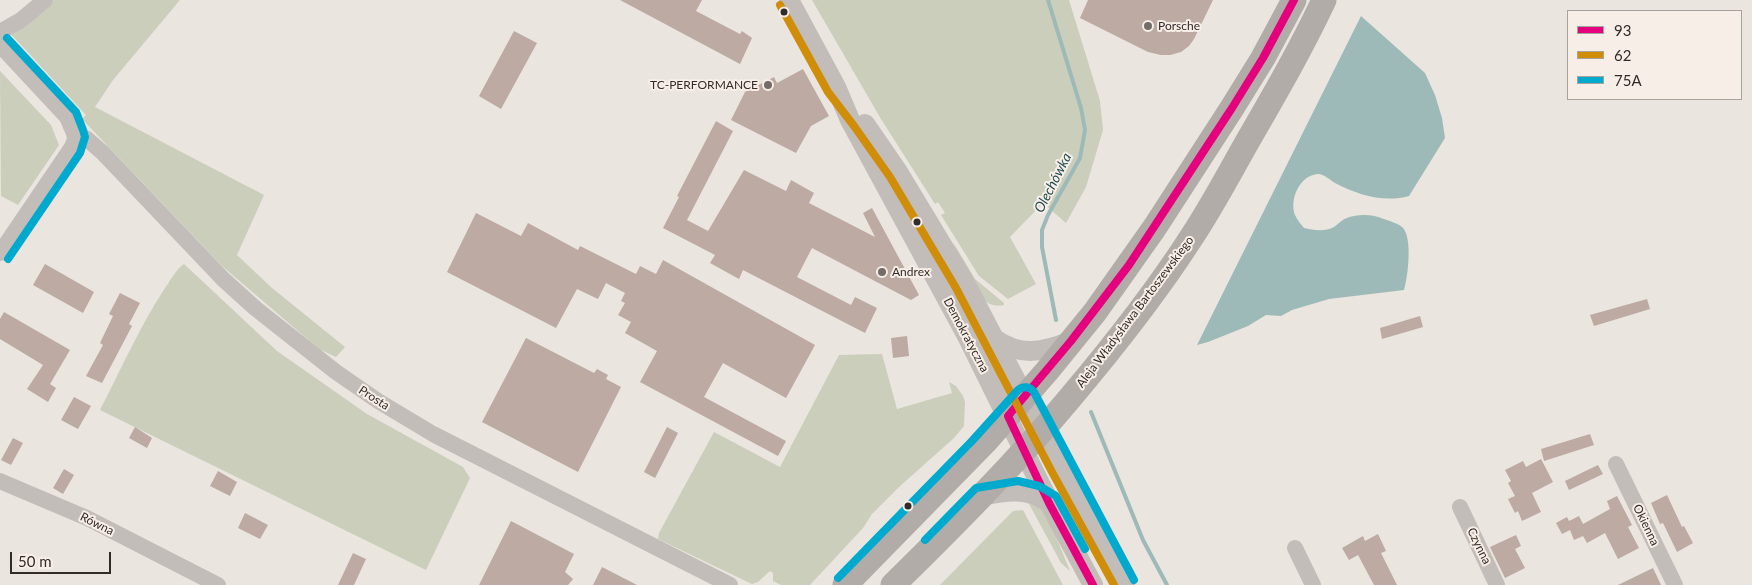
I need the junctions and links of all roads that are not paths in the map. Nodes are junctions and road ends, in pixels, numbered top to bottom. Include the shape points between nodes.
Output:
1 (45, 0) edge
2 (789, 0) edge
3 (1294, 0) edge
4 (1324, 0) edge
5 (0, 32) edge
6 (0, 46) edge
7 (836, 87) junction
8 (74, 133) junction
9 (0, 253) edge
10 (995, 339) junction
11 (1072, 341) junction
12 (1025, 397) junction
13 (1008, 416) junction
14 (1042, 431) junction
15 (1024, 451) junction
16 (1616, 464) dead end
17 (0, 481) edge
18 (982, 496) junction
19 (1049, 502) junction
20 (1460, 507) dead end
21 (1295, 548) dead end
22 (218, 585) edge
23 (730, 585) edge
24 (845, 585) edge
25 (893, 585) edge
26 (1093, 585) edge
27 (1126, 585) edge
28 (1313, 585) edge
29 (1497, 585) edge
30 (1676, 585) edge

1 - 5 street via 22,20
2 - 7 street, Demokratyczna
3 - 11 main road via 1263,58 1156,227
4 - 14 main road, Aleja Władysława Bartoszewskiego via 1276,93 1191,238 1099,363
6 - 8 street via 61,110
7 - 10 street, Demokratyczna via 898,172
7 - 13 street, Demokratyczna via 850,120
8 - 9 street via 72,147
8 - 23 street, Prosta via 103,153 223,279 336,372 433,434
10 - 11 street via 1009,348 1026,352
10 - 12 street, Demokratyczna
11 - 12 main road
12 - 13 main road
12 - 14 street, Demokratyczna
13 - 15 street, Demokratyczna
13 - 24 main road
14 - 15 main road, Aleja Władysława Bartoszewskiego
14 - 27 street, Demokratyczna
15 - 18 main road, Aleja Władysława Bartoszewskiego
15 - 19 street, Demokratyczna
16 - 30 street, Okienna
17 - 22 street, Równa via 87,518
18 - 19 street via 1018,491
18 - 25 main road, Aleja Władysława Bartoszewskiego
19 - 26 street, Demokratyczna
20 - 29 street, Czynna
21 - 28 street

